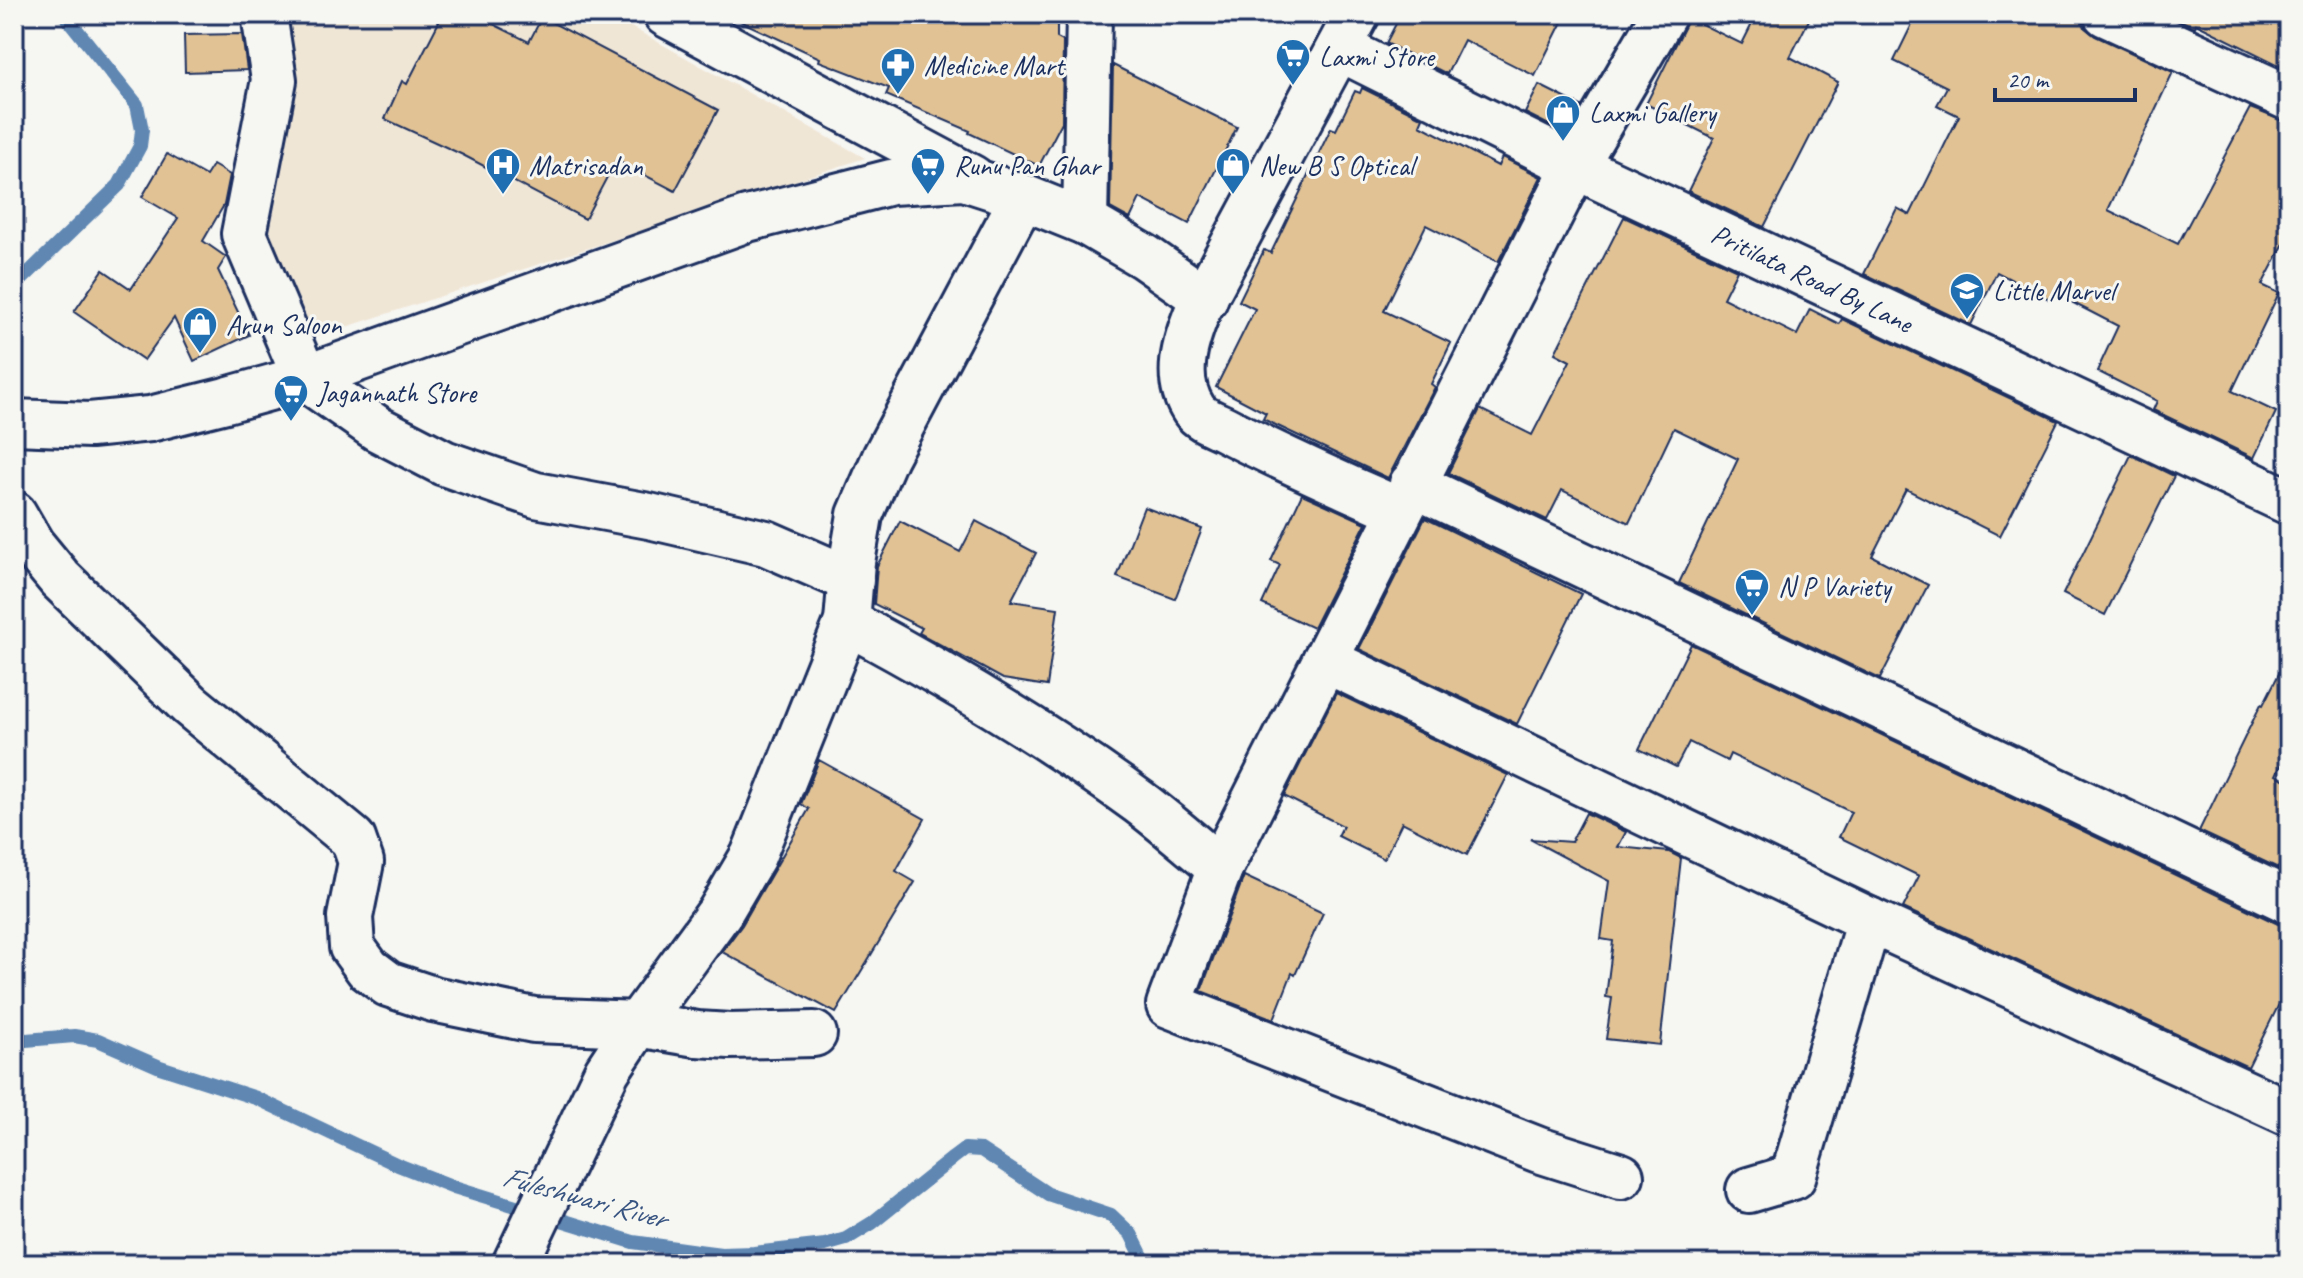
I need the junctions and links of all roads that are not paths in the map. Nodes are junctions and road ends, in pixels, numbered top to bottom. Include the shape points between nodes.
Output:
1 (264, 14) edge
2 (1089, 14) edge
3 (1664, 14) edge
4 (2106, 14) edge
5 (676, 16) edge
6 (1348, 31) edge
7 (2289, 98) edge
8 (1575, 166) junction
9 (978, 181) junction
10 (1023, 197) junction
11 (1085, 222) junction
12 (1205, 299) junction
13 (305, 378) junction
14 (14, 425) edge
15 (1405, 497) junction
16 (2289, 502) edge
17 (14, 514) edge
18 (849, 601) junction
19 (1325, 660) junction
20 (1220, 868) junction
21 (2289, 901) edge
22 (1869, 920) junction
23 (638, 1024) junction
24 (814, 1034) dead end
25 (2289, 1113) edge
26 (1621, 1176) dead end
27 (1749, 1190) dead end
28 (516, 1262) edge

1 - 13 street via 274,80 244,234
2 - 11 street
3 - 8 street
4 - 7 street
5 - 9 street
6 - 8 street, Pritilata Road By Lane
6 - 12 street
8 - 15 street
8 - 16 street, Pritilata Road By Lane
9 - 10 street
9 - 13 street via 891,182 747,219
10 - 11 street
10 - 18 street via 885,457 860,515
11 - 12 street
12 - 15 street via 1183,360 1183,381 1196,414 1258,446
13 - 14 street via 150,419
13 - 18 street via 378,429 444,463 536,495 766,543
15 - 19 street
15 - 21 street
17 - 23 street via 60,579 190,705 353,839 361,862 350,917 352,947 368,969 388,984 433,999 534,1020
18 - 20 street via 937,670 1140,803
18 - 23 street via 753,856 720,912
19 - 20 street
19 - 22 street
20 - 26 street via 1169,1005 1539,1150
22 - 25 street
22 - 27 street via 1793,1177
23 - 24 street via 730,1036
23 - 28 street via 607,1071

